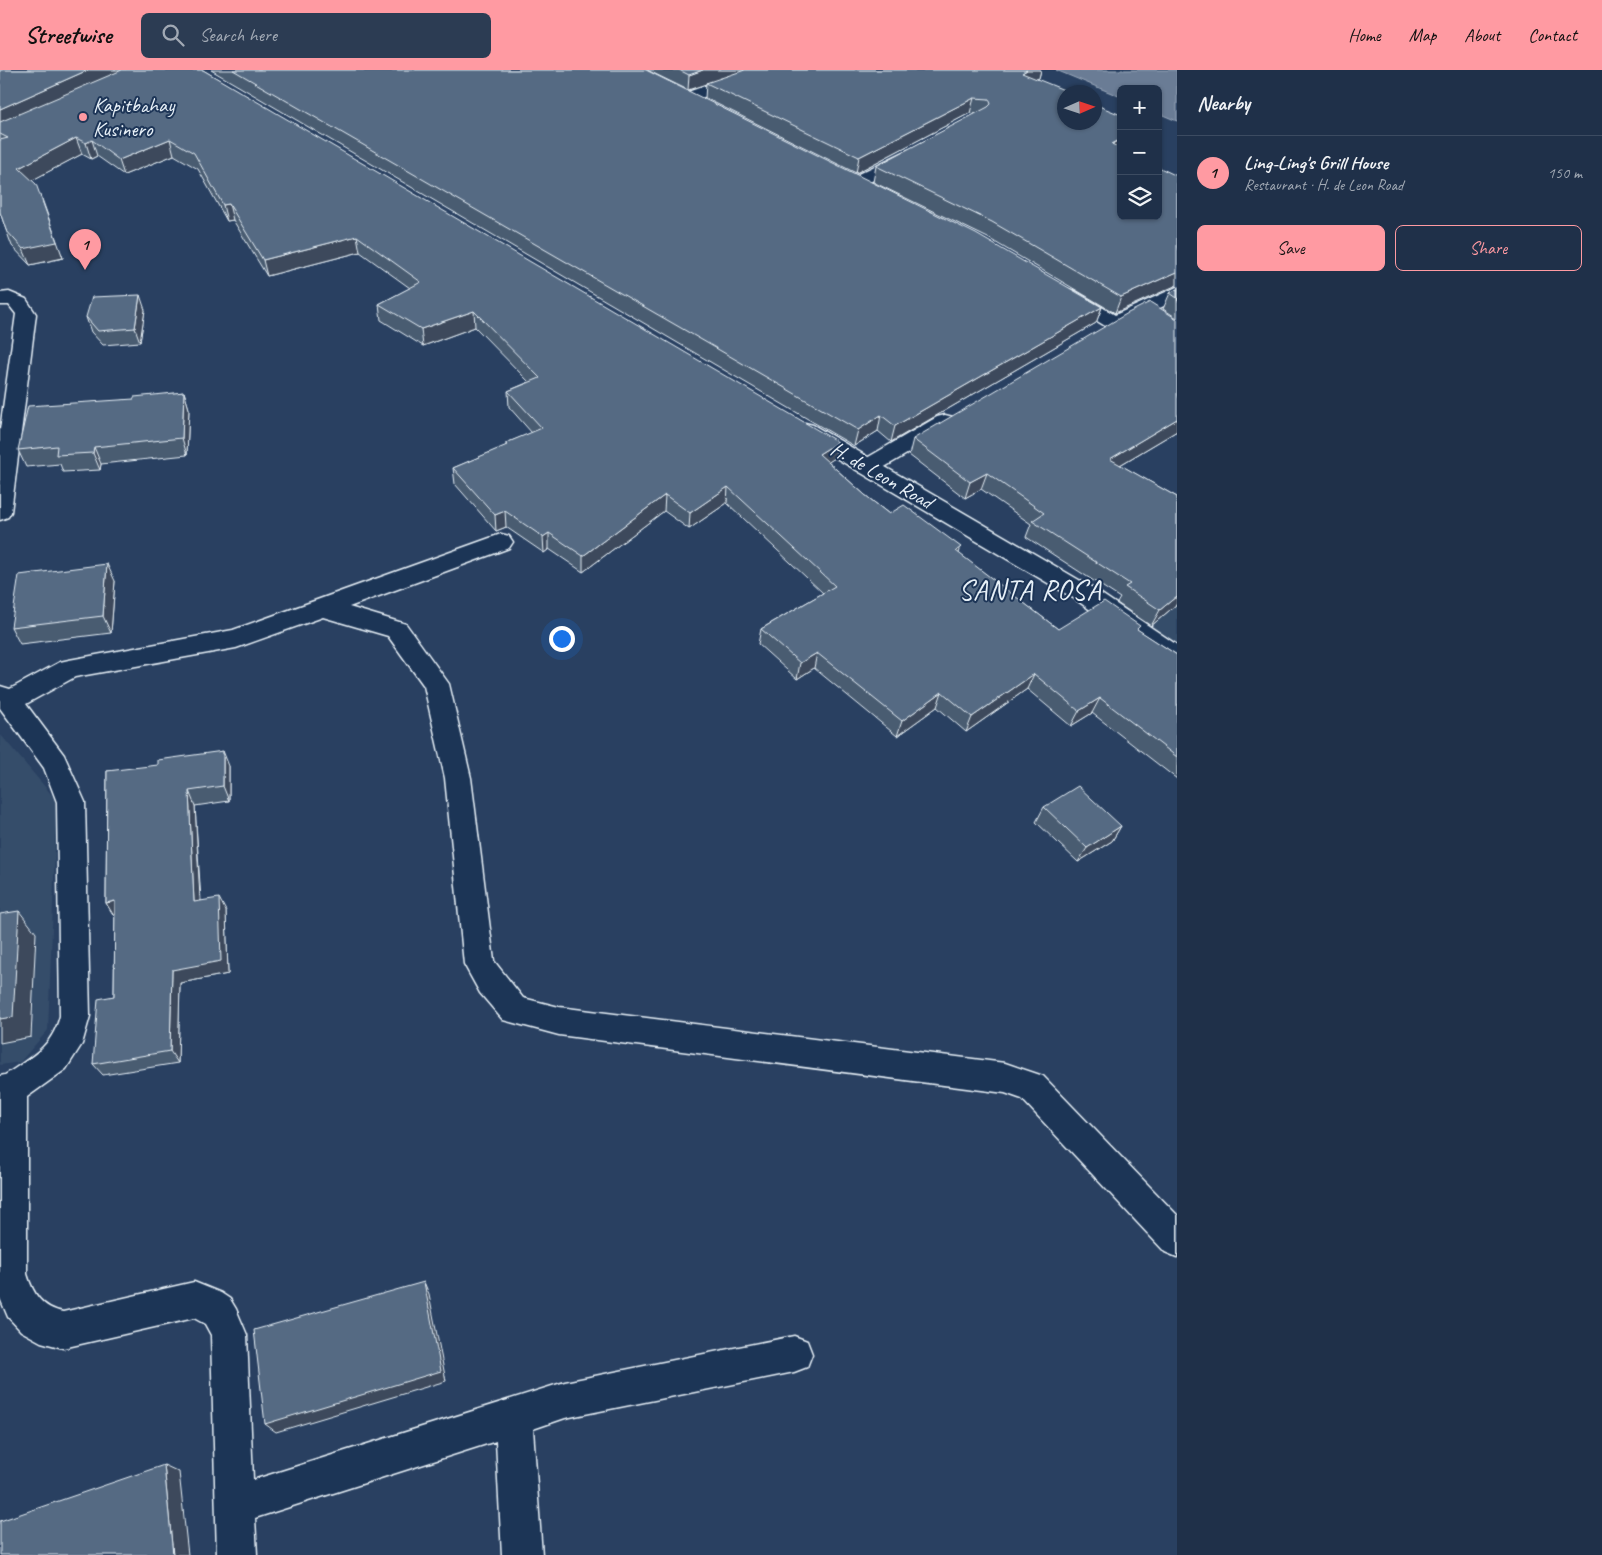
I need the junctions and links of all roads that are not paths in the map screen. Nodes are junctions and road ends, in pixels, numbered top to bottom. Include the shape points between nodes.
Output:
1 (802, 70) edge
2 (671, 90) edge
3 (687, 98) junction
4 (705, 107) edge
5 (925, 145) edge
6 (838, 173) edge
7 (856, 182) junction
8 (874, 191) edge
9 (1055, 288) edge
10 (1177, 293) edge
11 (0, 300) edge
12 (961, 412) edge
13 (792, 422) edge
14 (3, 467) edge
15 (868, 467) junction
16 (0, 512) edge
17 (501, 542) dead end
18 (323, 608) junction
19 (1177, 658) edge
20 (5, 698) edge
21 (6, 1090) edge
22 (1177, 1240) edge
23 (794, 1354) dead end
24 (513, 1415) junction
25 (234, 1506) junction
26 (237, 1555) edge
27 (522, 1555) edge

1 - 3 street via 731,81
2 - 3 street
3 - 4 street
5 - 7 street
6 - 7 street
7 - 8 street
9 - 10 street via 1105,328 1153,314
11 - 14 street via 14,299 21,303 26,314
12 - 15 street
13 - 15 street, H. de Leon Road
14 - 16 street
15 - 19 street, H. de Leon Road via 1083,593
17 - 18 street
18 - 20 street via 236,639 69,669
18 - 22 street via 397,630 436,684 458,778 479,964 514,1010 559,1021 1005,1078 1032,1087
20 - 21 street via 55,764 71,802 75,1016 71,1034 55,1060
21 - 25 street via 10,1274 14,1295 30,1317 47,1328 63,1330 194,1300 211,1305 223,1318 229,1336
23 - 24 street via 564,1400
24 - 25 street
24 - 27 street
25 - 26 street

